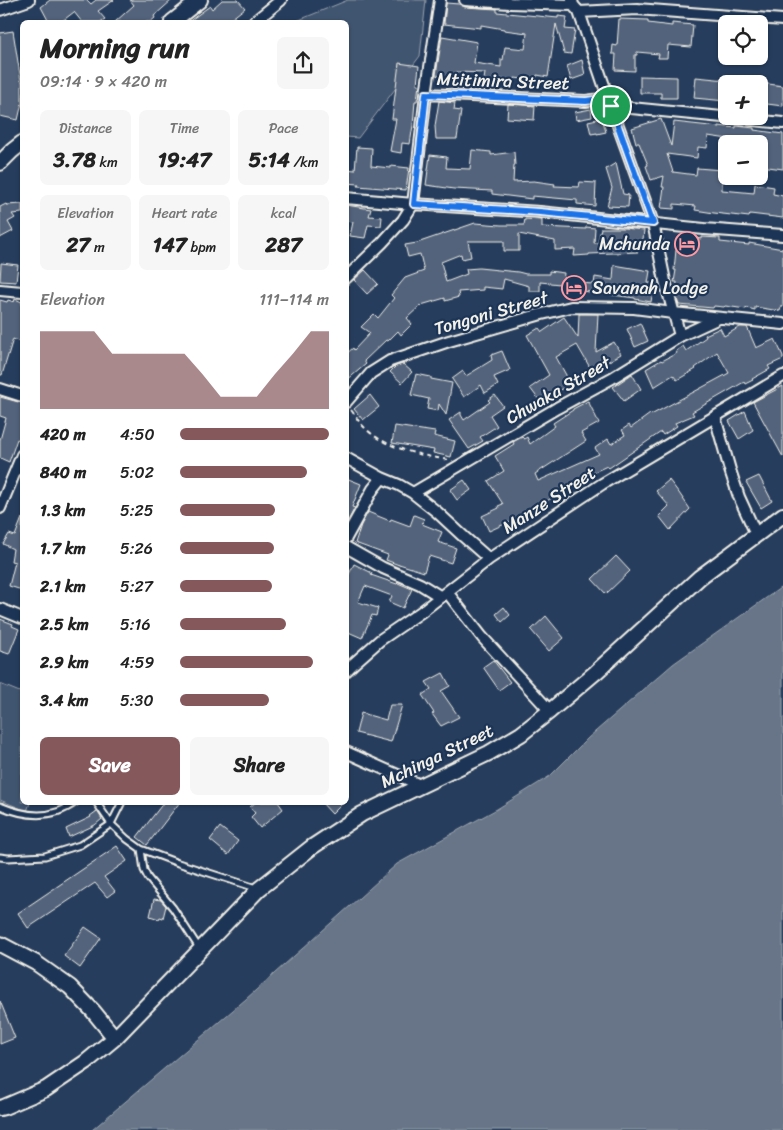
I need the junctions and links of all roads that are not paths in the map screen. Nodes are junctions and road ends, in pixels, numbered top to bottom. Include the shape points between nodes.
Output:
1 (29, 0) edge
2 (200, 0) edge
3 (281, 0) edge
4 (440, 0) edge
5 (465, 0) edge
6 (575, 5) edge
7 (0, 10) edge
8 (175, 20) edge
9 (256, 20) edge
10 (783, 20) edge
11 (426, 94) junction
12 (609, 102) junction
13 (783, 123) edge
14 (15, 149) edge
15 (0, 163) edge
16 (349, 198) edge
17 (414, 204) junction
18 (653, 223) junction
19 (783, 235) edge
20 (349, 275) edge
21 (0, 290) edge
22 (20, 292) edge
23 (673, 313) junction
24 (720, 317) junction
25 (782, 326) edge
26 (680, 336) junction
27 (783, 376) edge
28 (0, 389) edge
29 (20, 395) edge
30 (349, 399) edge
31 (715, 417) junction
32 (20, 460) edge
33 (349, 460) edge
34 (382, 478) junction
35 (413, 492) junction
36 (0, 508) edge
37 (783, 515) edge
38 (349, 533) edge
39 (756, 534) junction
40 (349, 549) edge
41 (489, 559) junction
42 (444, 594) junction
43 (0, 609) edge
44 (20, 617) edge
45 (349, 663) edge
46 (550, 711) junction
47 (349, 753) edge
48 (420, 785) junction
49 (71, 805) edge
50 (98, 805) edge
51 (120, 805) edge
52 (0, 806) edge
53 (111, 824) junction
54 (141, 849) junction
55 (0, 857) edge
56 (259, 889) junction
57 (0, 944) edge
58 (200, 949) junction
59 (115, 1038) junction
60 (0, 1108) edge

1 - 7 street
2 - 8 main road
3 - 9 street
4 - 11 street
5 - 6 street
6 - 10 street
6 - 12 street
11 - 12 street, Mtitimira Street
11 - 17 street
12 - 13 street, Mtitimira Street
12 - 18 street
14 - 15 main road
16 - 17 street
17 - 18 street
17 - 20 street via 382,243
18 - 19 street
18 - 23 street
21 - 22 street
23 - 24 street, Tongoni Street
23 - 26 street
23 - 30 street, Tongoni Street via 634,308 570,307 538,315 390,361 371,373
24 - 25 street, Tongoni Street
24 - 26 street, Chwaka Street
26 - 35 street, Chwaka Street
27 - 31 street, Manze Street
28 - 29 street
31 - 39 street via 739,496
31 - 41 street, Manze Street via 602,484
32 - 36 street
33 - 34 street
34 - 35 street
34 - 38 street
35 - 41 street
37 - 39 main road, Mchinga Street
39 - 46 main road, Mchinga Street via 700,577
40 - 42 street via 383,568
41 - 42 street, Manze Street
42 - 45 street, Manze Street
42 - 46 street
43 - 44 street
46 - 48 main road, Mchinga Street via 489,753
47 - 48 street
48 - 56 main road, Mchinga Street via 362,814 312,847
49 - 52 lane via 56,813 37,816
50 - 53 lane
51 - 53 lane
53 - 54 lane
53 - 55 lane via 80,844 45,856
54 - 56 lane
54 - 58 lane via 148,878
56 - 58 main road, Mchinga Street
57 - 59 main road via 70,987
58 - 59 main road, Mchinga Street
59 - 60 main road, Mchinga Street via 46,1089

